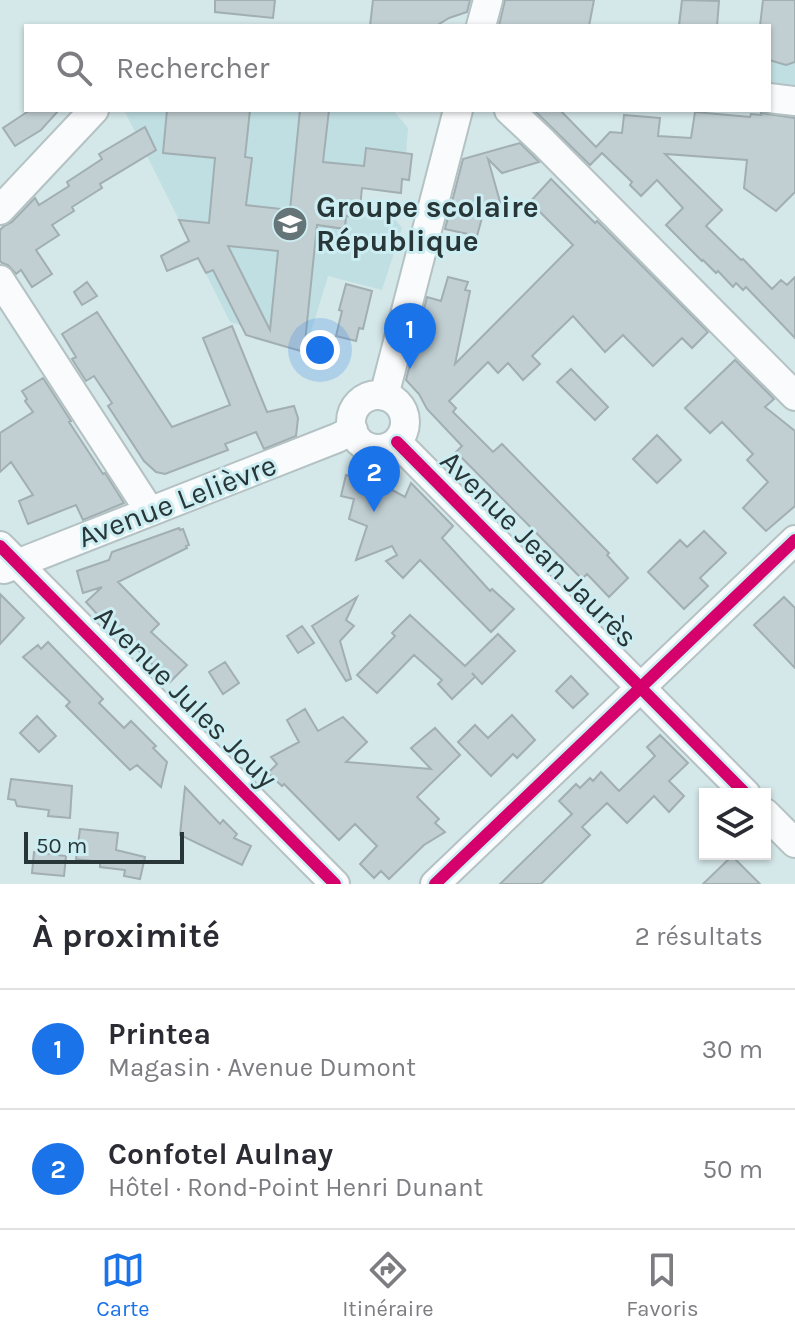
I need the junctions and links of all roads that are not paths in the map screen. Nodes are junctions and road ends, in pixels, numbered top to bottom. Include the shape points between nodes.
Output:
1 (488, 0) edge
2 (482, 24) edge
3 (771, 98) edge
4 (795, 101) edge
5 (92, 112) edge
6 (457, 112) edge
7 (511, 112) edge
8 (0, 210) edge
9 (0, 280) edge
10 (384, 396) junction
11 (795, 396) edge
12 (353, 430) junction
13 (397, 442) junction
14 (149, 510) junction
15 (795, 540) edge
16 (6, 560) edge
17 (640, 686) junction
18 (740, 788) edge
19 (771, 819) edge
20 (795, 843) edge
21 (335, 884) edge
22 (435, 884) edge

1 - 2 street
3 - 4 street
5 - 8 street
6 - 10 street
7 - 11 street
9 - 14 street
10 - 12 street via 369,397 356,407
10 - 13 street via 404,415
12 - 13 street via 372,448
12 - 14 street, Avenue Lelièvre
13 - 17 street, Avenue Jean Jaurès
14 - 16 street, Avenue Lelièvre
15 - 17 street
16 - 21 street, Avenue Jules Jouy
17 - 18 street, Avenue Jean Jaurès
17 - 22 street
19 - 20 street

